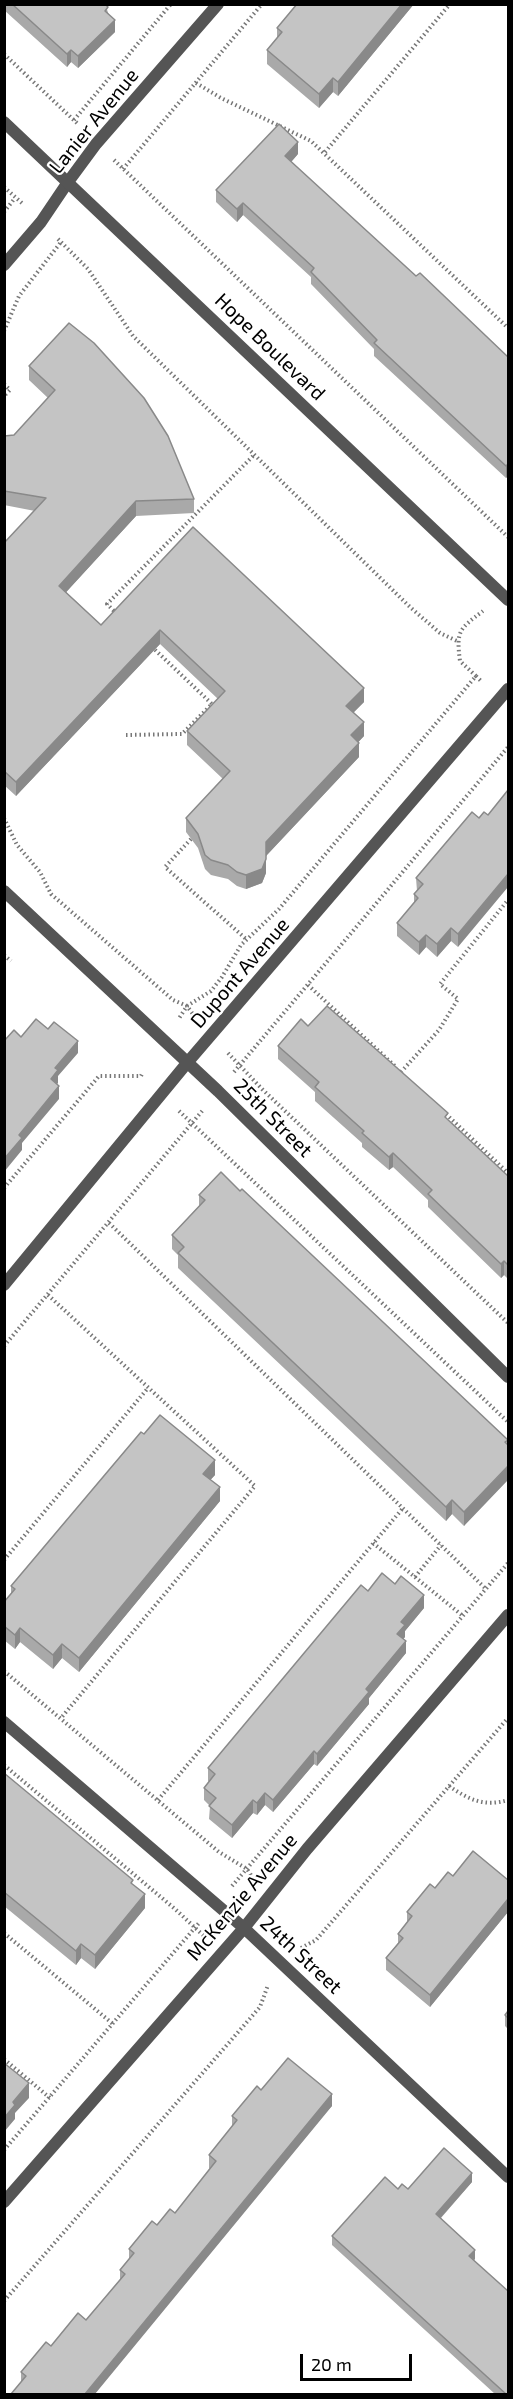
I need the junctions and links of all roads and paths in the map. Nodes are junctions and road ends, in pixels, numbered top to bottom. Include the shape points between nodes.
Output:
1 (171, 4) edge
2 (218, 4) edge
3 (262, 4) edge
4 (450, 4) edge
5 (4, 54) edge
6 (196, 82) junction
7 (74, 120) junction
8 (4, 122) edge
9 (96, 144) junction
10 (325, 152) junction
11 (123, 169) junction
12 (68, 182) junction
13 (4, 187) edge
14 (15, 198) junction
15 (4, 212) edge
16 (41, 222) junction
17 (61, 242) junction
18 (4, 265) edge
19 (508, 328) edge
20 (4, 331) edge
21 (4, 384) edge
22 (4, 396) edge
23 (255, 455) junction
24 (508, 537) edge
25 (506, 598) edge
26 (123, 620) edge
27 (457, 641) junction
28 (147, 642) edge
29 (476, 676) junction
30 (505, 694) edge
31 (126, 735) dead end
32 (508, 747) edge
33 (191, 839) edge
34 (4, 891) edge
35 (508, 900) edge
36 (246, 939) junction
37 (4, 955) edge
38 (11, 961) dead end
39 (308, 985) junction
40 (211, 1036) junction
41 (187, 1063) junction
42 (240, 1065) junction
43 (401, 1072) junction
44 (141, 1076) dead end
45 (410, 1080) edge
46 (218, 1091) junction
47 (162, 1095) junction
48 (442, 1111) edge
49 (192, 1123) junction
50 (508, 1173) edge
51 (109, 1223) junction
52 (4, 1285) edge
53 (48, 1295) junction
54 (508, 1323) edge
55 (4, 1346) edge
56 (508, 1377) edge
57 (148, 1388) junction
58 (508, 1422) edge
59 (403, 1508) junction
60 (373, 1543) junction
61 (441, 1545) junction
62 (4, 1560) edge
63 (508, 1563) edge
64 (415, 1577) junction
65 (486, 1589) junction
66 (508, 1615) edge
67 (463, 1616) junction
68 (4, 1671) edge
69 (61, 1718) junction
70 (508, 1718) edge
71 (4, 1722) edge
72 (4, 1765) edge
73 (449, 1786) junction
74 (158, 1800) junction
75 (508, 1802) edge
76 (247, 1869) junction
77 (267, 1899) junction
78 (216, 1904) junction
79 (194, 1928) junction
80 (244, 1928) junction
81 (4, 1933) edge
82 (224, 1951) junction
83 (284, 1966) junction
84 (113, 2024) junction
85 (4, 2059) edge
86 (50, 2098) junction
87 (4, 2150) edge
88 (508, 2177) edge
89 (4, 2202) edge
90 (4, 2301) edge

1 - 7 path
2 - 9 street, Lanier Avenue
3 - 6 path
4 - 10 path
5 - 7 path
6 - 10 path
6 - 11 path
7 - 9 path
8 - 12 street, Hope Boulevard
9 - 11 path
9 - 12 street, Lanier Avenue
10 - 19 path
11 - 24 path
12 - 16 street, Lanier Avenue
12 - 25 street, Hope Boulevard
13 - 14 path
14 - 15 path
14 - 16 path
16 - 17 path
16 - 18 street, Lanier Avenue
17 - 20 path via 19,296
17 - 23 path via 88,270 133,336
21 - 22 path via 10,390
23 - 26 path via 107,604
23 - 27 path via 411,608 440,633
25 - 27 path via 464,625
27 - 29 path via 460,661
28 - 31 path via 212,704 182,734
29 - 30 path
29 - 36 path via 279,909
30 - 40 street, Dupont Avenue
32 - 39 path
33 - 36 path via 165,867
34 - 41 street, 25th Street
35 - 43 path via 440,984 458,999 439,1030
36 - 40 path via 211,991 187,1006
37 - 38 path
39 - 42 path
39 - 43 path
40 - 41 street, Dupont Avenue
40 - 42 path
41 - 46 street, 25th Street
41 - 47 street, Dupont Avenue
42 - 46 path
42 - 54 path
43 - 45 path
44 - 47 path
46 - 49 path
46 - 56 street, 25th Street
47 - 49 path
47 - 52 street, Dupont Avenue
48 - 50 path
49 - 51 path
49 - 58 path
51 - 53 path
51 - 59 path
53 - 55 path
53 - 57 path
57 - 62 path
57 - 69 path via 255,1486
59 - 60 path
59 - 61 path
60 - 64 path
60 - 74 path
61 - 64 path
61 - 65 path
63 - 65 path
64 - 67 path
65 - 67 path
66 - 77 street, McKenzie Avenue
67 - 76 path
68 - 69 path
69 - 74 path
70 - 73 path
71 - 78 street, 24th Street
72 - 79 path
73 - 75 path via 476,1802
73 - 83 path via 316,1940 298,1950
74 - 76 path via 219,1852
76 - 77 path
76 - 78 path
77 - 80 street, McKenzie Avenue
78 - 79 path
78 - 80 street, 24th Street
79 - 82 path
79 - 84 path
80 - 82 street, McKenzie Avenue
80 - 83 street, 24th Street
81 - 84 path
82 - 89 street, McKenzie Avenue
83 - 88 street, 24th Street
83 - 90 path via 268,1983 260,2007
84 - 86 path
85 - 86 path
86 - 87 path

